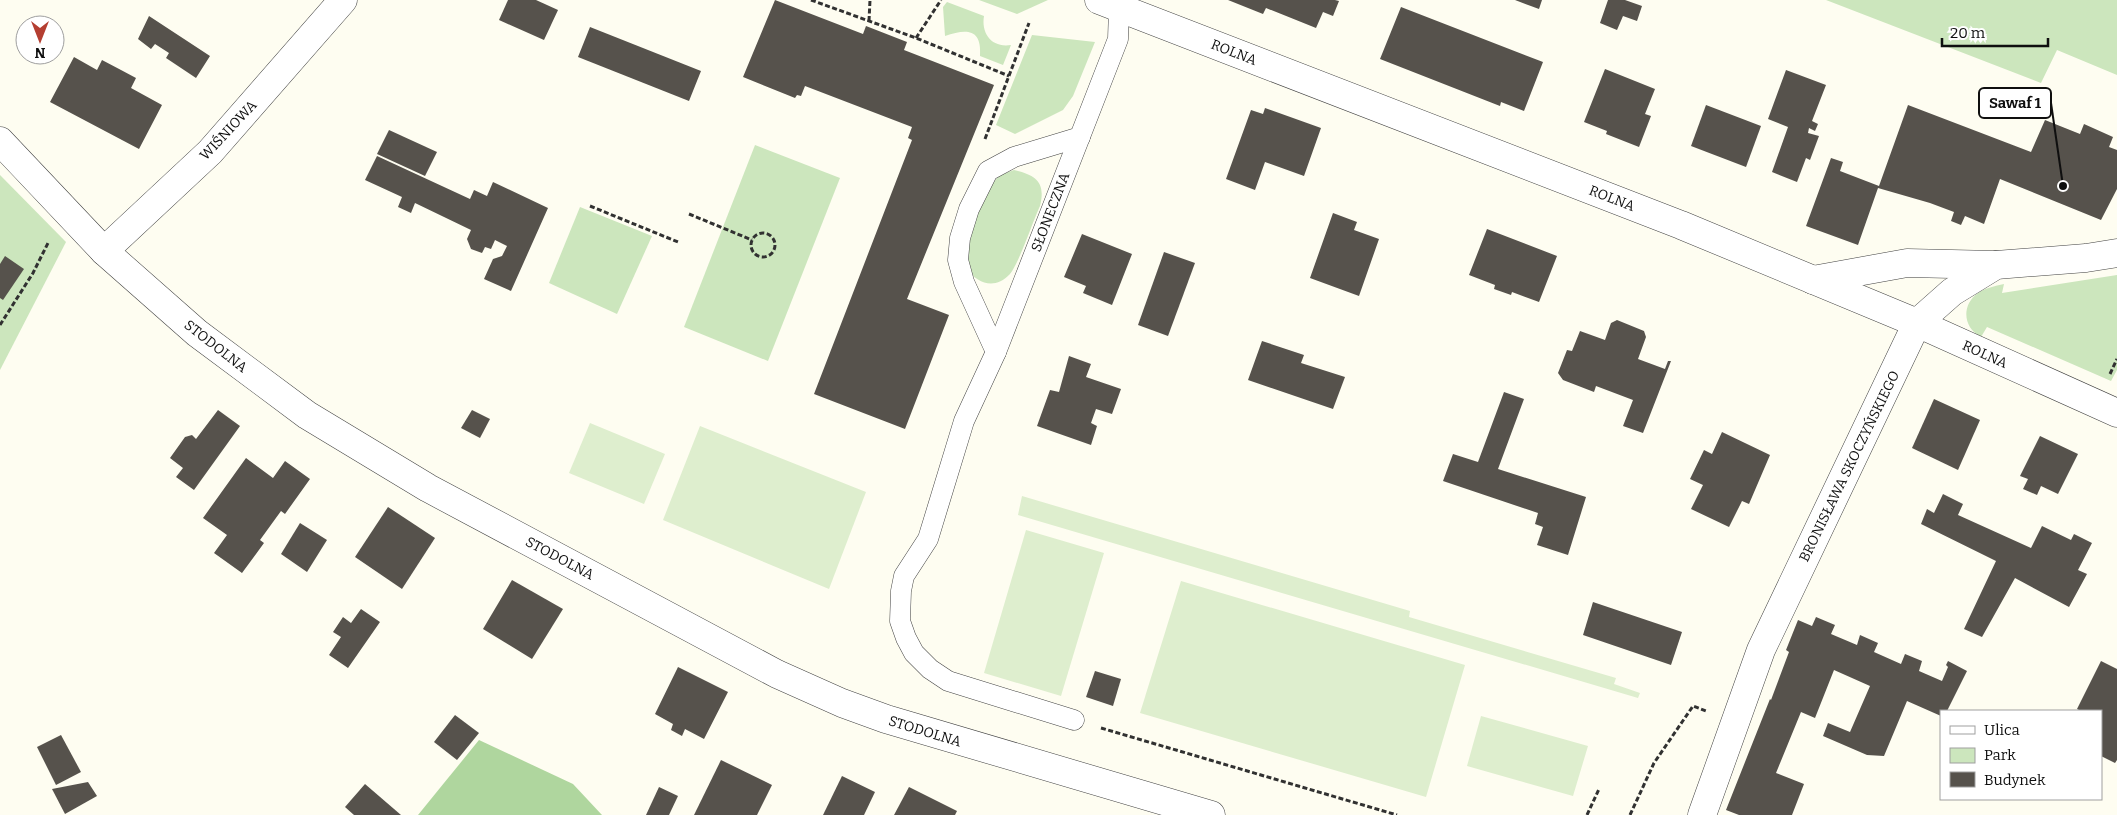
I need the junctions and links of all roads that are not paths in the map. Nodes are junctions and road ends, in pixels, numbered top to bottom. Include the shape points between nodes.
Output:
1 (344, 0) edge
2 (1113, 3) edge
3 (1080, 136) junction
4 (0, 141) edge
5 (104, 251) junction
6 (2117, 253) edge
7 (1996, 265) junction
8 (1813, 280) junction
9 (1917, 323) junction
10 (996, 352) junction
11 (2117, 413) edge
12 (1074, 720) road end
13 (1211, 815) edge
14 (1702, 815) edge

1 - 5 street, WIŚNIOWA via 210,152
2 - 3 lane, SŁONECZNA via 1118,39
2 - 8 street, ROLNA via 1682,225
3 - 10 lane, SŁONECZNA
3 - 10 lane via 1014,157 988,171 969,209 960,238 958,260 964,282
4 - 5 street, STODOLNA
5 - 13 street, STODOLNA via 197,333 307,415 428,488 777,674 886,719
6 - 7 street, BRONISŁAWA SKOCZYŃSKIEGO
7 - 8 street via 1907,263
7 - 9 street, BRONISŁAWA SKOCZYŃSKIEGO via 1952,292
8 - 9 street, ROLNA
9 - 11 street, ROLNA
9 - 14 street, BRONISŁAWA SKOCZYŃSKIEGO via 1761,650
10 - 12 lane, SŁONECZNA via 964,421 928,538 904,576 900,621 914,653 948,681

